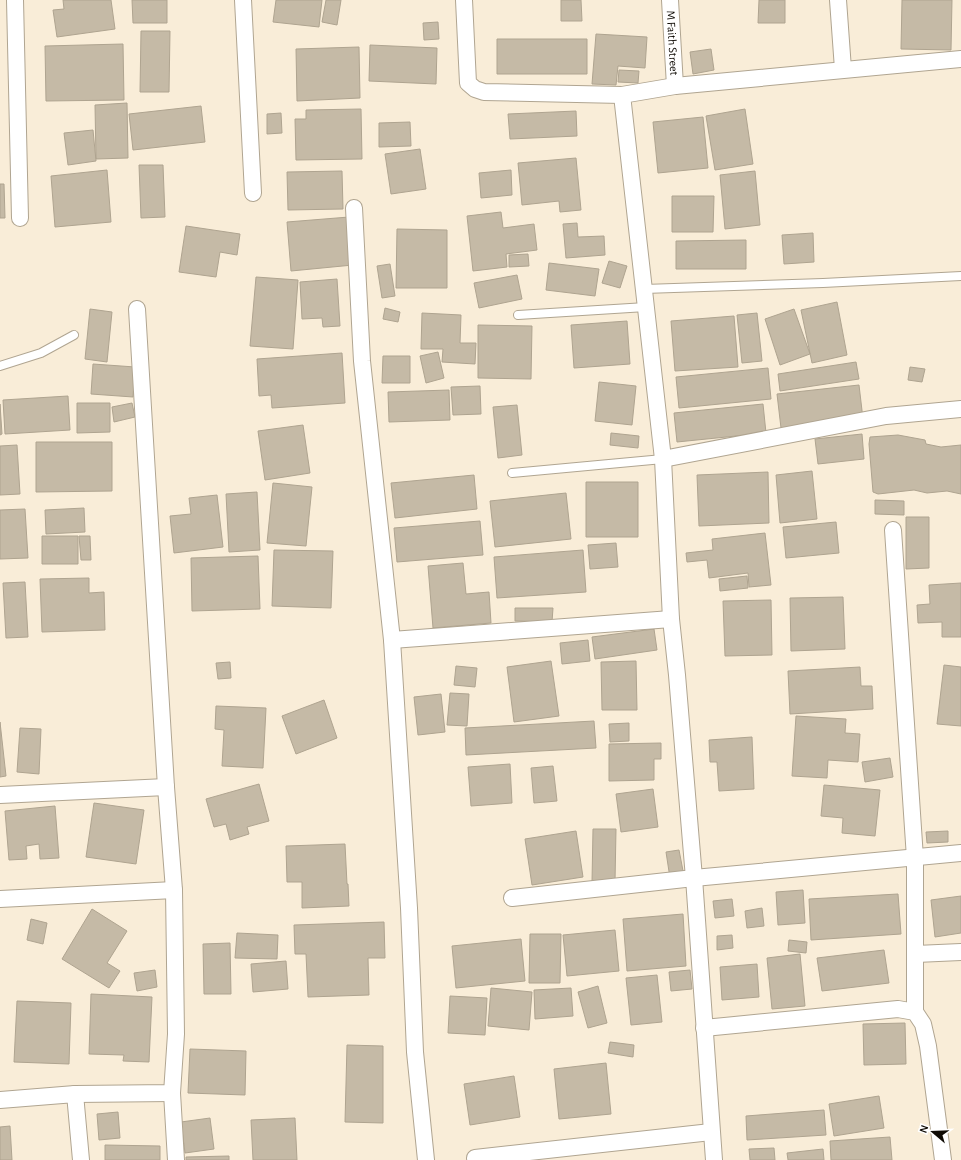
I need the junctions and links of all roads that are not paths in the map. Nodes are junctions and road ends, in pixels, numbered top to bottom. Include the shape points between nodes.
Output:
1 (15, 0) edge
2 (243, 0) edge
3 (464, 0) edge
4 (670, 0) edge
5 (838, 0) edge
6 (961, 59) edge
7 (843, 69) junction
8 (675, 86) junction
9 (622, 95) junction
10 (253, 193) dead end
11 (354, 208) dead end
12 (20, 218) dead end
13 (961, 276) edge
14 (644, 289) junction
15 (646, 306) junction
16 (137, 309) dead end
17 (518, 315) dead end
18 (74, 335) dead end
19 (0, 366) edge
20 (961, 409) edge
21 (663, 459) junction
22 (512, 472) dead end
23 (893, 530) dead end
24 (671, 620) junction
25 (392, 640) junction
26 (166, 787) junction
27 (0, 795) edge
28 (961, 853) edge
29 (915, 858) junction
30 (694, 878) junction
31 (174, 890) junction
32 (512, 898) dead end
33 (0, 900) edge
34 (961, 952) edge
35 (916, 954) junction
36 (915, 1012) junction
37 (704, 1028) junction
38 (172, 1093) junction
39 (75, 1094) junction
40 (0, 1100) edge
41 (711, 1132) junction
42 (475, 1158) dead end
43 (81, 1160) edge
44 (176, 1160) edge
45 (426, 1160) edge
46 (714, 1160) edge
47 (943, 1160) edge

1 - 12 street
2 - 10 street
3 - 9 street via 468,83 475,89 484,92
4 - 8 street, M Faith Street
5 - 7 street
6 - 7 street
7 - 8 street
8 - 9 street
9 - 14 street
11 - 25 street via 362,361
13 - 14 lane
14 - 15 street
15 - 17 lane
15 - 21 street
16 - 26 street
18 - 19 lane via 40,353
20 - 21 street via 886,416
21 - 22 lane
21 - 24 street
23 - 29 street
24 - 25 street
24 - 30 street
25 - 45 street via 409,908 415,1052
26 - 27 street
26 - 31 street
28 - 29 street
29 - 30 street
29 - 35 street
30 - 32 street
30 - 37 street
31 - 33 street
31 - 38 street via 176,1034
34 - 35 street
35 - 36 street
36 - 37 street via 898,1009
36 - 47 street via 923,1024 928,1046
37 - 41 street
38 - 39 street
38 - 44 street
39 - 40 street
39 - 43 street
41 - 42 street
41 - 46 street

